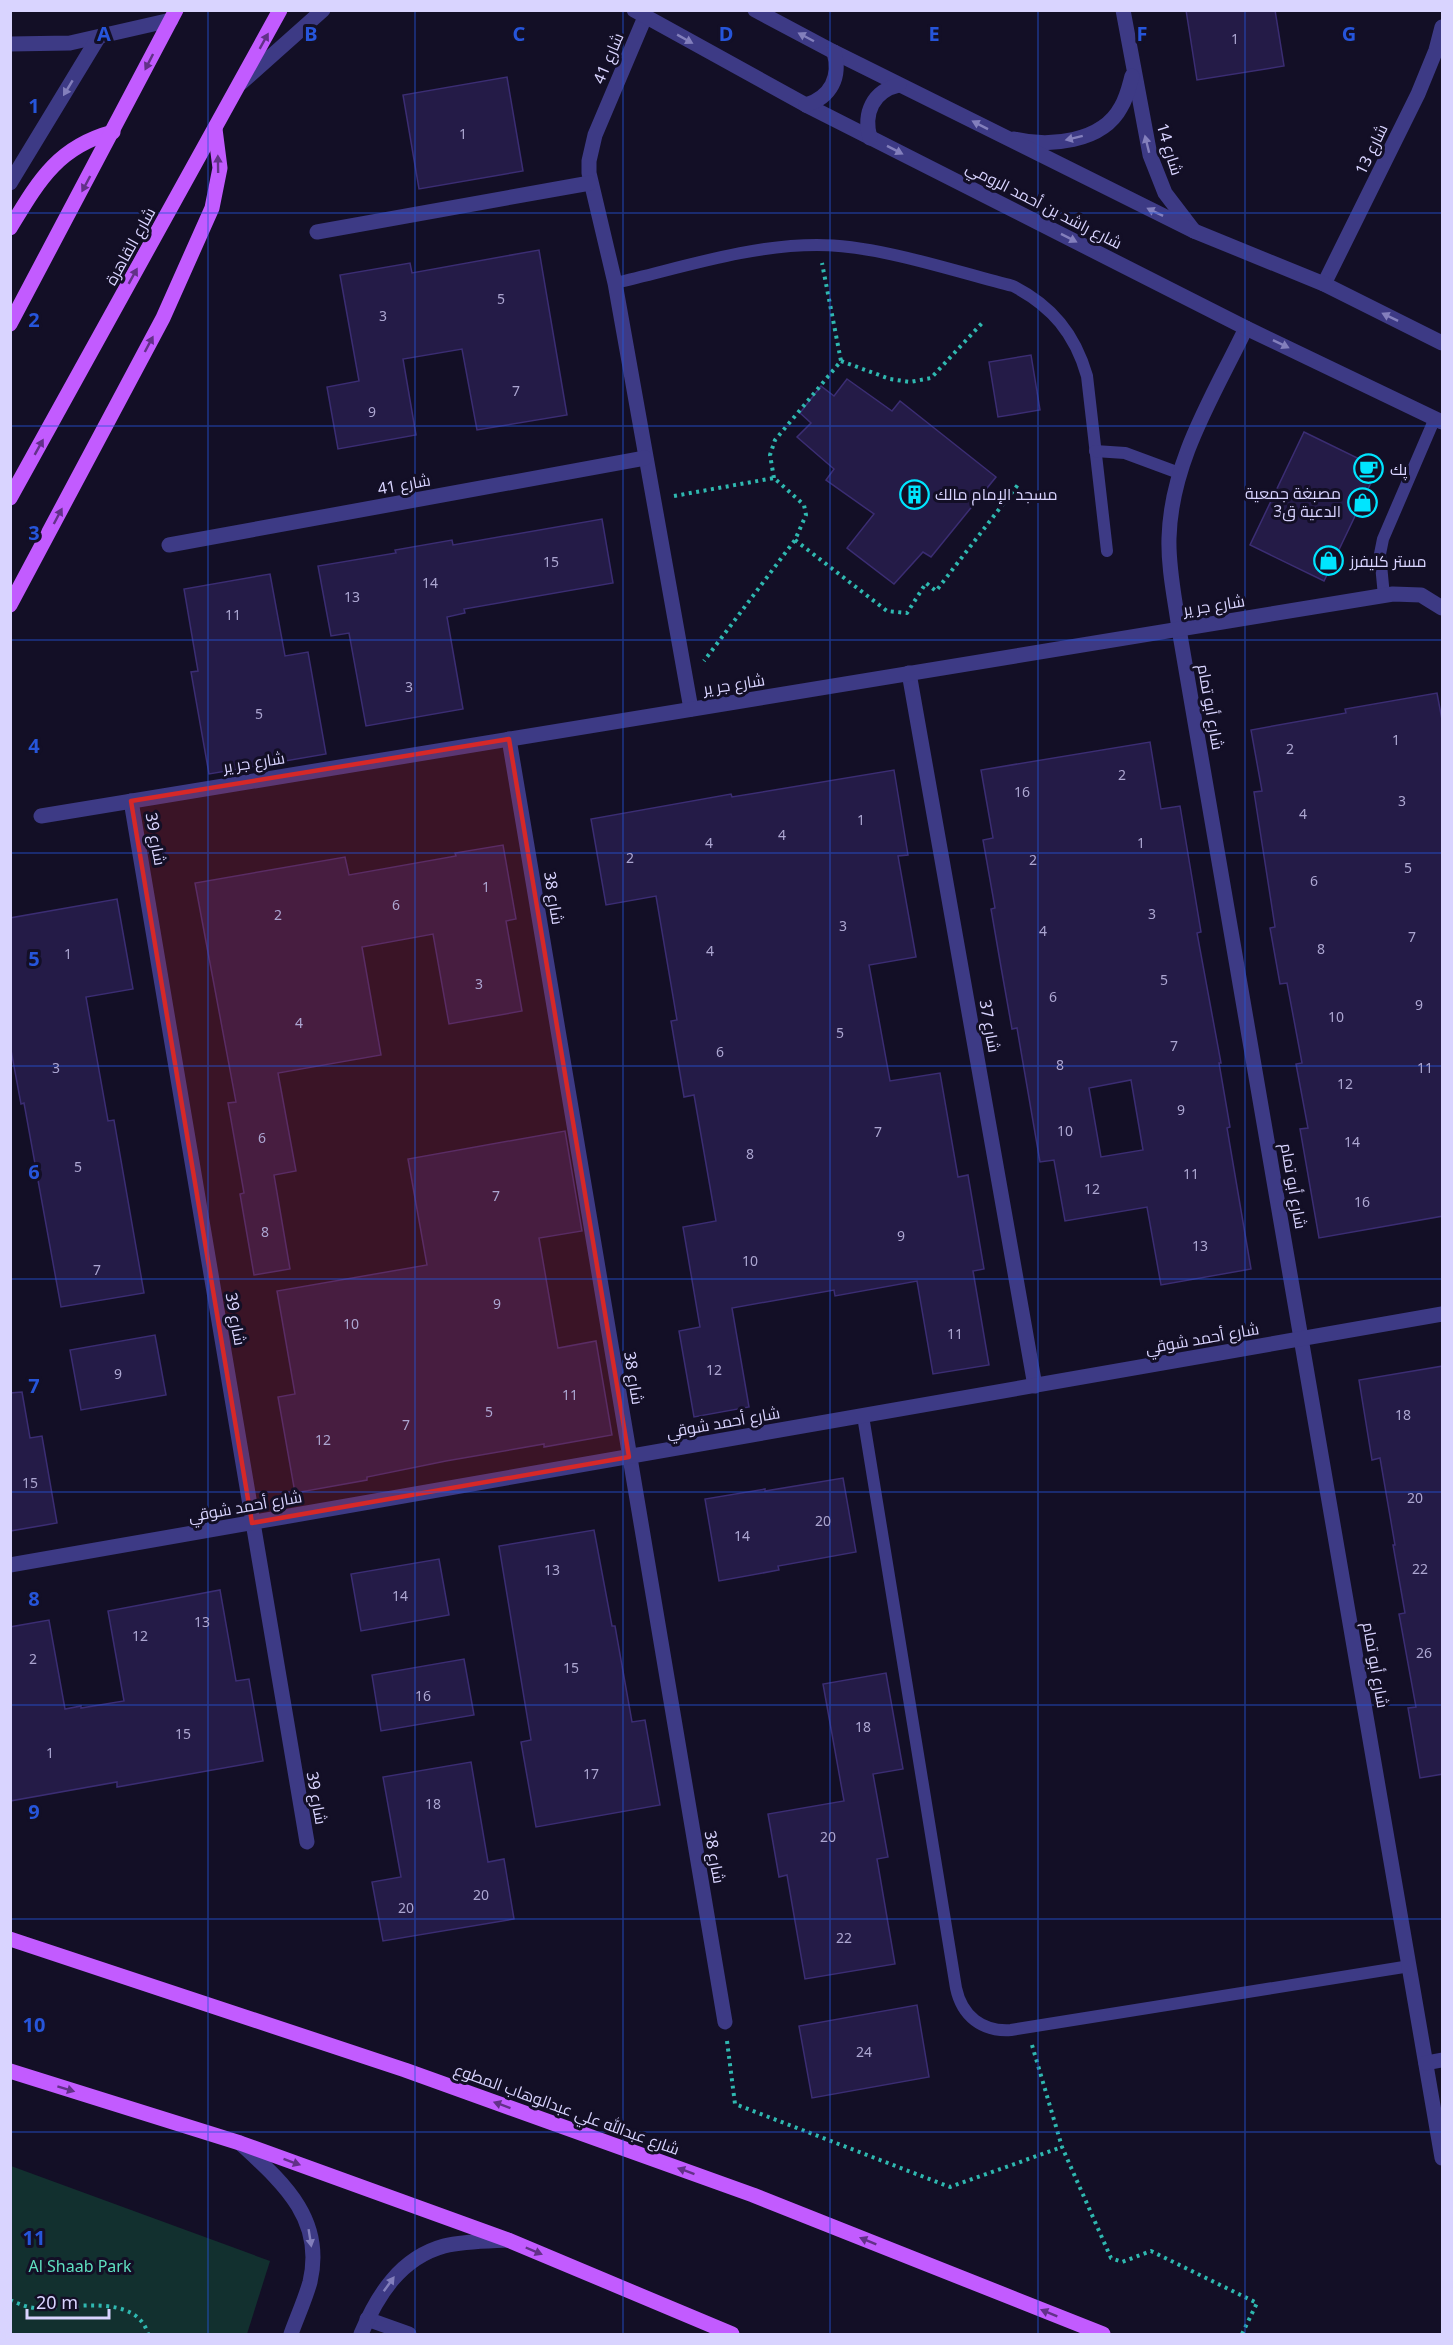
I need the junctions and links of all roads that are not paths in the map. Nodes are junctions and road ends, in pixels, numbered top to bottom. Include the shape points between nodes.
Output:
1 (280, 10) edge
2 (323, 10) edge
3 (755, 10) edge
4 (1123, 10) edge
5 (1442, 10) edge
6 (640, 14) edge
7 (174, 15) edge
8 (1443, 16) edge
9 (1443, 27) edge
10 (98, 38) junction
11 (10, 44) edge
12 (834, 52) junction
13 (1133, 67) junction
14 (241, 83) junction
15 (899, 85) junction
16 (806, 105) junction
17 (215, 129) junction
18 (113, 132) junction
19 (1000, 135) junction
20 (870, 138) junction
21 (10, 183) edge
22 (590, 183) junction
23 (10, 228) edge
24 (1194, 231) junction
25 (317, 232) dead end
26 (615, 283) junction
27 (1324, 284) junction
28 (10, 324) edge
29 (1246, 328) junction
30 (1443, 343) edge
31 (1439, 420) edge
32 (1095, 451) junction
33 (645, 458) junction
34 (1179, 473) junction
35 (10, 498) edge
36 (169, 545) dead end
37 (1107, 551) dead end
38 (1384, 596) junction
39 (1438, 604) edge
40 (10, 605) edge
41 (1179, 629) junction
42 (909, 674) junction
43 (692, 709) junction
44 (509, 739) junction
45 (131, 801) junction
46 (41, 816) dead end
47 (1443, 1314) edge
48 (1302, 1339) junction
49 (1035, 1386) junction
50 (864, 1416) junction
51 (629, 1457) junction
52 (252, 1523) junction
53 (10, 1565) edge
54 (307, 1842) dead end
55 (10, 1939) edge
56 (1410, 1966) junction
57 (725, 2022) road end
58 (1443, 2060) edge
59 (1426, 2063) junction
60 (10, 2071) edge
61 (240, 2143) junction
62 (1443, 2158) edge
63 (508, 2240) junction
64 (368, 2319) junction
65 (291, 2334) edge
66 (361, 2334) edge
67 (409, 2334) edge
68 (732, 2334) edge
69 (1103, 2334) edge

14 -> 1 main road, شارع القاهرة
2 - 14 street
12 -> 3 street
4 - 13 street, شارع 14
5 - 8 street
6 -> 16 street, شارع راشد بن أحمد الرومي
6 - 22 street, شارع 41 via 595,135 589,161
7 - 10 street
7 -> 18 main road
9 - 27 street, شارع 13 via 1418,94
10 - 11 street via 43,45
10 -> 21 street
12 - 15 street
12 - 16 street via 834,82 822,98
13 -> 19 street, شارع 14 via 1120,109 1096,131 1046,143
24 -> 13 street, شارع 14 via 1165,193 1156,174 1143,129
14 - 17 main road, شارع القاهرة
19 -> 15 street
15 - 20 street via 882,92 870,107
16 - 20 street, شارع راشد بن أحمد الرومي
35 -> 17 main road, شارع القاهرة
40 -> 17 main road via 163,318 209,216 220,168
18 - 23 main road via 81,144 56,162
18 -> 28 main road
24 -> 19 street
20 -> 29 street, شارع راشد بن أحمد الرومي
22 - 25 street
22 - 26 street, شارع 41
24 - 27 street
26 - 32 lane via 751,252 819,245 879,252 1013,286 1032,295 1062,322 1082,356
26 - 33 street, شارع 41
30 -> 27 street
29 -> 31 street, شارع راشد بن أحمد الرومي
29 - 34 street, شارع أبو تمام
31 - 38 lane via 1383,539 1380,554
32 - 34 lane via 1125,453
32 - 37 lane
33 - 36 street, شارع 41
33 - 43 street, شارع 41
34 - 41 street, شارع أبو تمام via 1169,539
38 - 39 street, شارع جر ير via 1421,595
38 - 41 street, شارع جر ير
41 - 42 street, شارع جر ير
41 - 48 street, شارع أبو تمام
42 - 43 street, شارع جر ير
42 - 49 street, شارع 37
43 - 44 street, شارع جر ير
44 - 45 street, شارع جر ير
44 - 51 street, شارع 38
45 - 46 street, شارع جر ير
45 - 52 street, شارع 39
47 - 48 street, شارع أحمد شوقي
48 - 49 street, شارع أحمد شوقي
48 - 56 street, شارع أبو تمام
49 - 50 street, شارع أحمد شوقي
50 - 51 street, شارع أحمد شوقي
50 - 56 lane via 958,2001 964,2011 985,2027 998,2031
51 - 52 street, شارع أحمد شوقي
51 - 57 street, شارع 38
52 - 53 street, شارع أحمد شوقي
52 - 54 street, شارع 39
69 -> 55 main road, شارع عبدالله علي عبدالوهاب المطوع via 753,2195 405,2070
56 - 59 street, شارع أبو تمام
58 - 59 street
59 - 62 street, شارع أبو تمام
60 -> 61 main road
61 -> 63 main road
61 -> 65 street via 290,2192 308,2226 313,2264
64 -> 63 street via 389,2281 423,2254 454,2244
63 -> 68 main road
64 - 66 street
64 - 67 street

